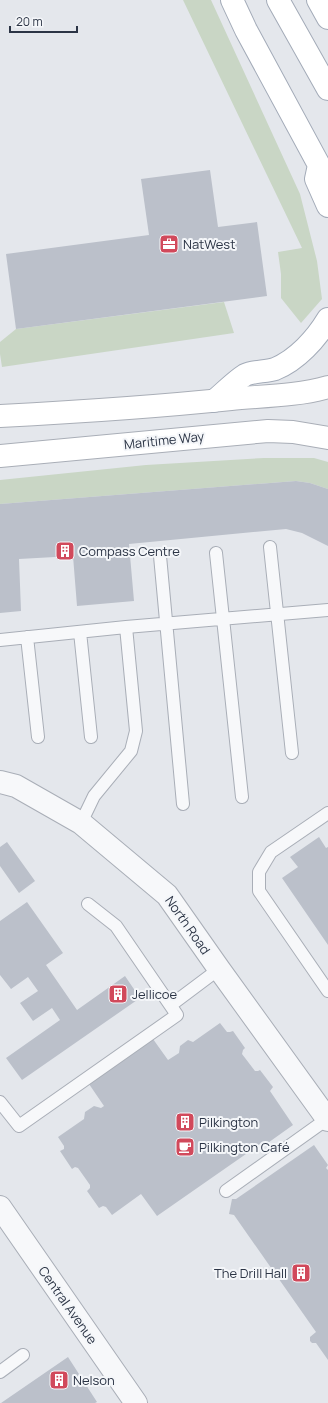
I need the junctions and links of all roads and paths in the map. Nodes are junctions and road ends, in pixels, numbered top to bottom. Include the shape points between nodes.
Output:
1 (232, 0) edge
2 (278, 0) edge
3 (318, 0) edge
4 (328, 18) edge
5 (328, 90) edge
6 (324, 171) edge
7 (328, 206) edge
8 (328, 319) edge
9 (328, 386) edge
10 (214, 401) junction
11 (0, 416) edge
12 (328, 438) edge
13 (0, 456) edge
14 (270, 547) dead end
15 (216, 553) dead end
16 (160, 556) dead end
17 (328, 610) edge
18 (277, 614) junction
19 (223, 619) junction
20 (166, 624) junction
21 (126, 627) junction
22 (80, 632) junction
23 (27, 637) junction
24 (0, 640) edge
25 (38, 737) dead end
26 (91, 737) dead end
27 (292, 753) dead end
28 (0, 782) edge
29 (242, 797) dead end
30 (183, 804) dead end
31 (328, 813) edge
32 (81, 823) junction
33 (88, 904) dead end
34 (219, 969) junction
35 (328, 991) edge
36 (171, 1005) junction
37 (0, 1102) edge
38 (328, 1120) edge
39 (226, 1191) dead end
40 (0, 1207) edge
41 (23, 1355) dead end
42 (0, 1372) edge
43 (136, 1403) edge

1 - 6 street
2 - 5 street
3 - 4 street
6 - 7 street via 316,179
8 - 10 street via 322,330 298,354 275,369 246,375
9 - 10 street via 298,392
10 - 11 street
12 - 13 street, Maritime Way via 268,431
14 - 18 lane
15 - 19 lane
16 - 20 lane
17 - 18 lane
18 - 19 lane
18 - 27 lane
19 - 20 lane
19 - 29 lane
20 - 21 lane
20 - 30 lane
21 - 22 lane
21 - 32 lane via 136,731 130,751 94,796
22 - 23 lane
22 - 26 lane
23 - 24 lane
23 - 25 lane
28 - 32 street, North Road via 16,786
31 - 35 lane via 271,852 259,872 259,891
32 - 34 street, North Road via 167,895
33 - 36 lane via 116,926
34 - 36 lane
34 - 38 street, North Road
36 - 37 lane via 178,1015 19,1126
38 - 39 lane
40 - 43 street, Central Avenue
41 - 42 lane

